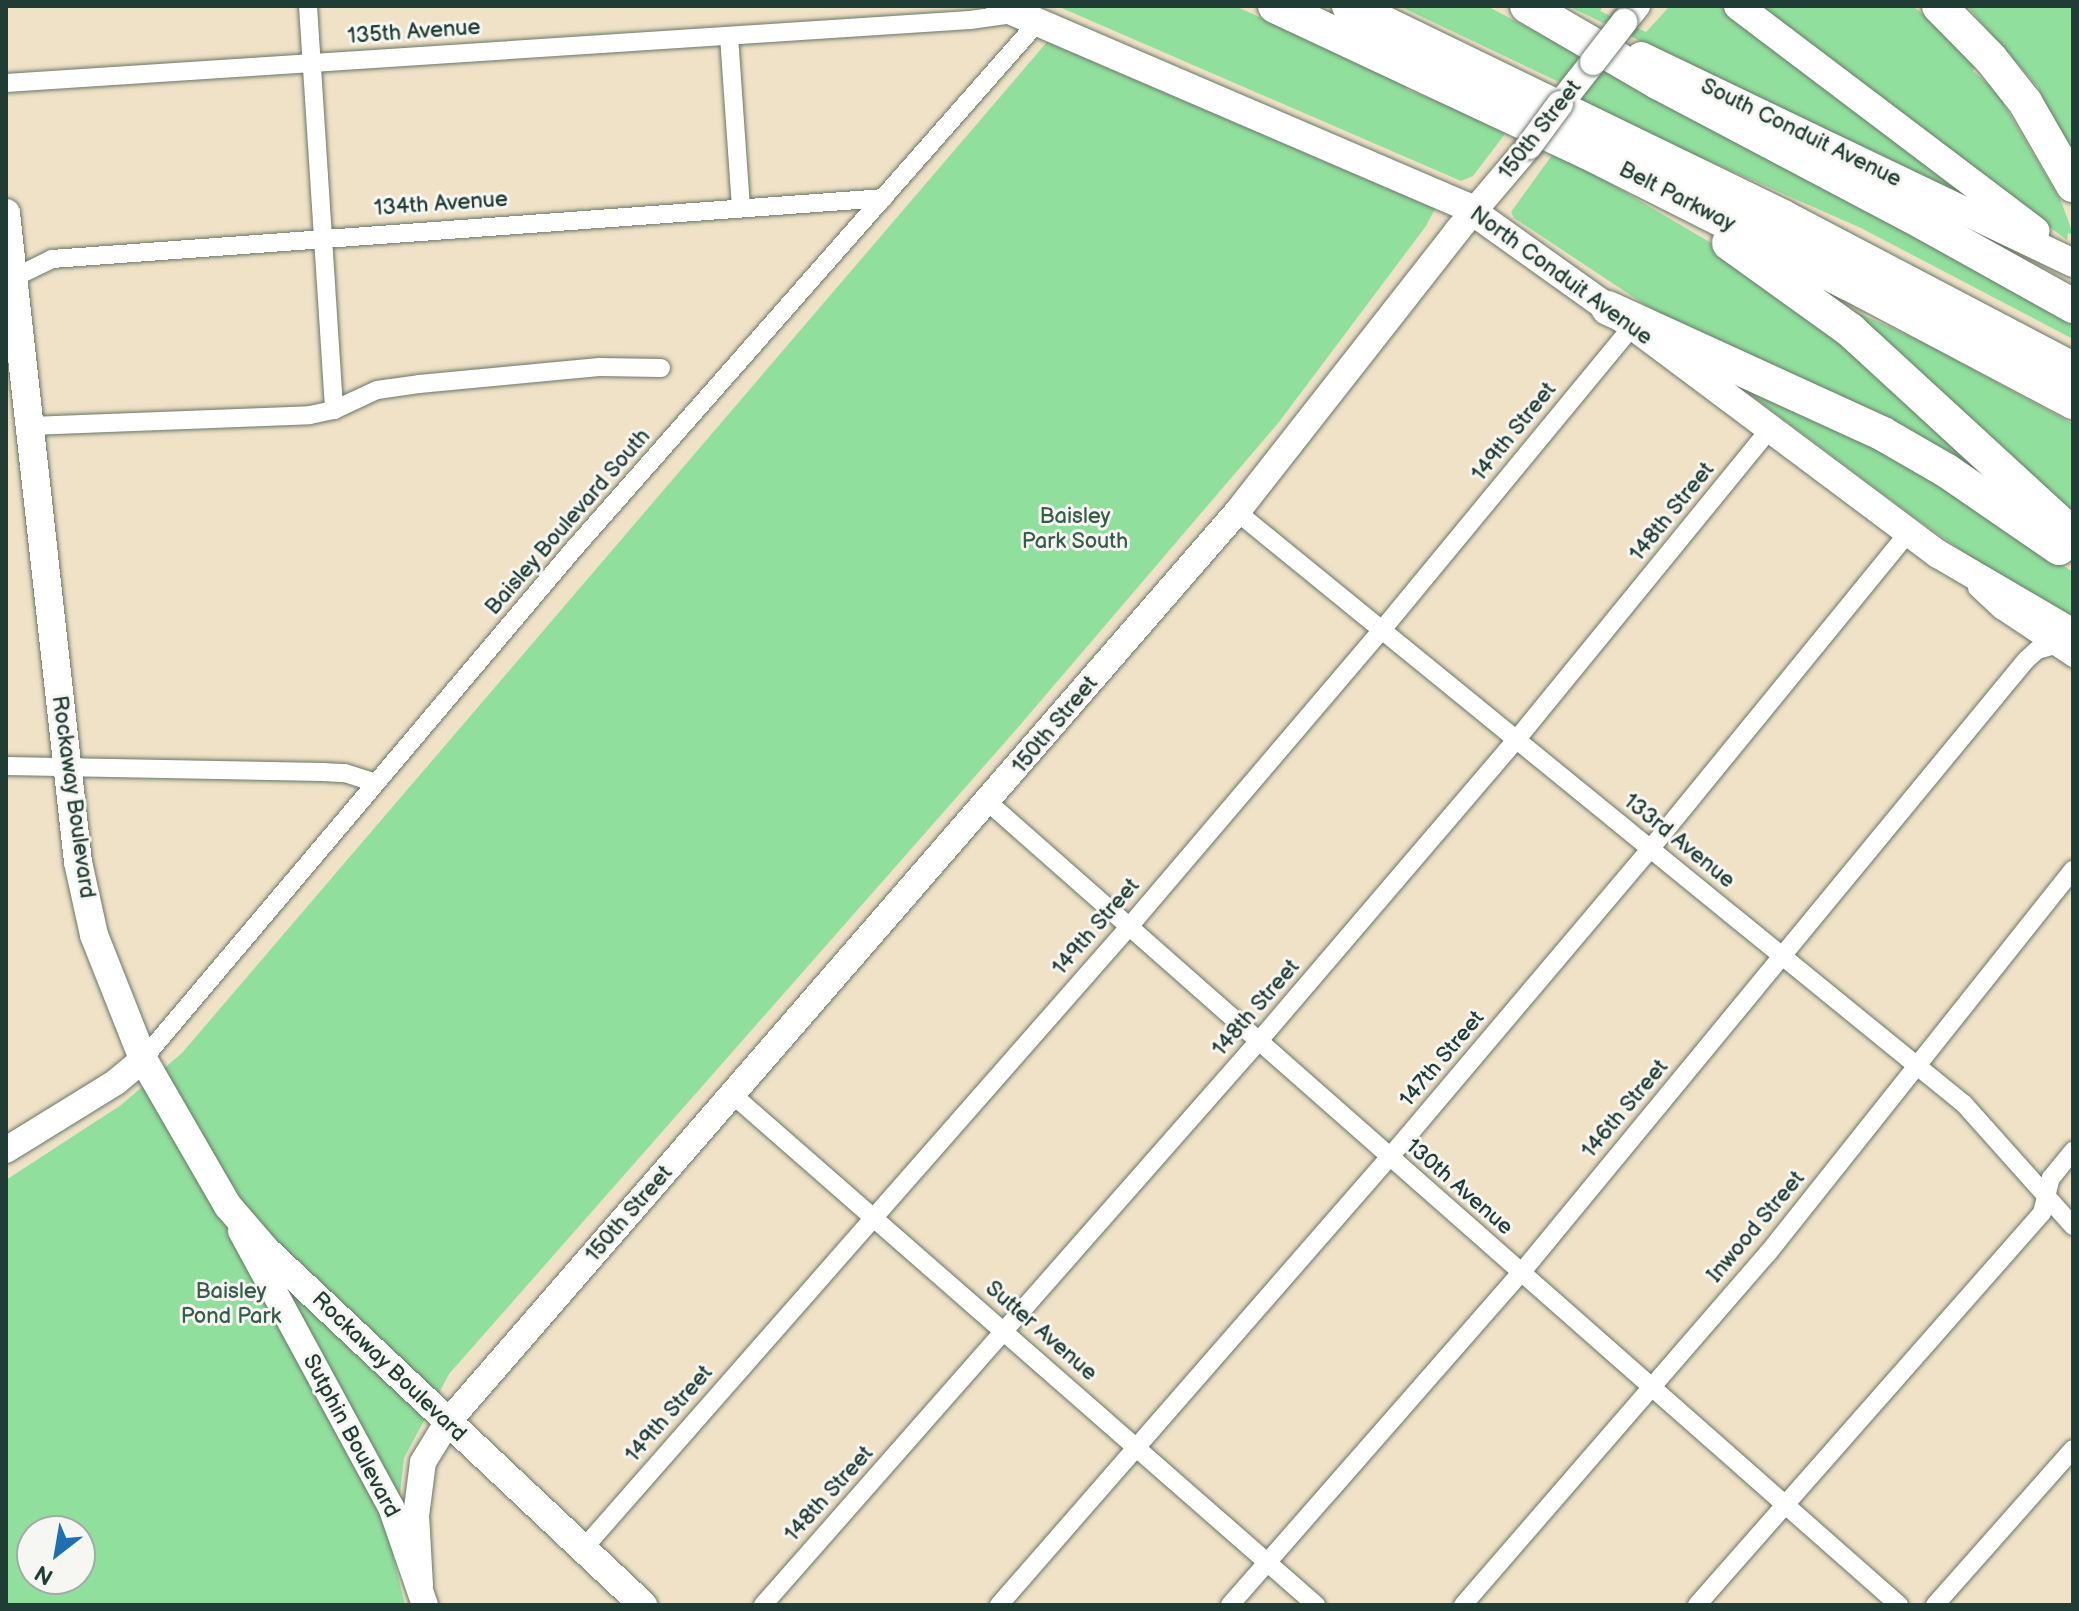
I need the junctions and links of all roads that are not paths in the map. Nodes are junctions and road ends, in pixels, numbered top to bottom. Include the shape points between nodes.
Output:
1 (308, 6) edge
2 (1275, 6) edge
3 (1349, 6) edge
4 (1528, 6) edge
5 (1738, 6) edge
6 (1939, 6) edge
7 (1018, 14) edge
8 (1630, 14) edge
9 (729, 36) junction
10 (311, 63) junction
11 (6, 83) edge
12 (1587, 152) junction
13 (2073, 185) edge
14 (884, 198) junction
15 (741, 208) junction
16 (1474, 212) junction
17 (6, 213) edge
18 (322, 237) junction
19 (2073, 257) edge
20 (2073, 263) edge
21 (1882, 267) junction
22 (10, 279) edge
23 (2073, 306) edge
24 (1620, 317) junction
25 (2073, 351) edge
26 (661, 368) dead end
27 (2073, 369) edge
28 (2073, 402) edge
29 (334, 410) junction
30 (30, 426) junction
31 (1770, 429) junction
32 (1237, 512) junction
33 (1909, 532) junction
34 (2073, 535) edge
35 (2073, 557) edge
36 (1382, 630) junction
37 (2064, 639) edge
38 (2073, 658) edge
39 (1517, 739) junction
40 (6, 766) edge
41 (67, 766) junction
42 (375, 783) junction
43 (989, 803) junction
44 (1651, 848) junction
45 (2073, 869) edge
46 (1128, 928) junction
47 (1783, 956) junction
48 (1258, 1042) junction
49 (143, 1059) junction
50 (1918, 1067) junction
51 (733, 1095) junction
52 (6, 1150) edge
53 (2073, 1151) edge
54 (1390, 1158) junction
55 (2047, 1197) junction
56 (228, 1206) junction
57 (873, 1216) junction
58 (2073, 1226) edge
59 (1521, 1273) junction
60 (1006, 1331) junction
61 (1652, 1388) junction
62 (447, 1423) junction
63 (1137, 1447) junction
64 (2073, 1449) edge
65 (1786, 1505) junction
66 (583, 1549) junction
67 (1268, 1562) junction
68 (423, 1595) edge
69 (643, 1605) edge
70 (763, 1605) edge
71 (999, 1605) edge
72 (1230, 1605) edge
73 (1316, 1605) edge
74 (1463, 1605) edge
75 (1697, 1605) edge
76 (1899, 1605) edge
77 (1935, 1605) edge

1 - 10 street
2 - 12 highway, Belt Parkway
3 - 21 highway, Belt Parkway
4 - 20 main road, South Conduit Avenue
4 - 23 highway via 1659,83
5 - 19 main road
6 - 13 highway via 2025,102
7 - 9 street, 135th Avenue
7 - 14 street, Baisley Boulevard South
7 - 16 main road, North Conduit Avenue
8 - 16 main road, 150th Street, bridge
9 - 10 street, 135th Avenue
9 - 15 street
10 - 11 street, 135th Avenue
10 - 18 street
12 - 28 highway, Belt Parkway
12 - 34 highway via 1828,313
14 - 15 street, 134th Avenue
14 - 42 street, Baisley Boulevard South
15 - 18 street, 134th Avenue
16 - 24 main road, North Conduit Avenue
16 - 32 main road, 150th Street
17 - 22 main road, Rockaway Boulevard
18 - 22 street, 134th Avenue via 52,259
18 - 29 street
21 - 25 highway
21 - 27 highway, Belt Parkway
22 - 30 main road, Rockaway Boulevard
24 - 31 main road, North Conduit Avenue
24 - 35 highway via 1883,434
24 - 36 street, 149th Street
26 - 29 street via 599,367 419,384 377,390
29 - 30 street via 279,417
30 - 41 main road, Rockaway Boulevard
31 - 33 main road, North Conduit Avenue
31 - 39 street, 148th Street
32 - 36 street, 133rd Avenue
32 - 43 main road, 150th Street
33 - 37 main road, North Conduit Avenue
33 - 44 street, 147th Street
36 - 39 street, 133rd Avenue
36 - 46 street, 149th Street
37 - 38 street
37 - 47 street, 146th Street via 2026,660
39 - 44 street, 133rd Avenue
39 - 48 street, 148th Street
40 - 41 street
41 - 42 street via 345,773
41 - 49 main road, Rockaway Boulevard via 78,862 94,935
42 - 49 street, Baisley Boulevard South
43 - 46 street, 130th Avenue
43 - 51 main road, 150th Street
44 - 47 street, 133rd Avenue
44 - 54 street, 147th Street
45 - 50 street, Inwood Street
46 - 48 street, 130th Avenue
46 - 57 street, 149th Street
47 - 50 street, 133rd Avenue
47 - 59 street, 146th Street
48 - 54 street, 130th Avenue
48 - 60 street, 148th Street
49 - 52 main road via 116,1082
49 - 56 main road, Rockaway Boulevard
50 - 55 street, 133rd Avenue via 1964,1104
50 - 61 street, Inwood Street
51 - 57 street, Sutter Avenue
51 - 62 main road, 150th Street
53 - 55 street via 2051,1178
54 - 59 street, 130th Avenue
54 - 63 street, 147th Street
55 - 58 street, 133rd Avenue
55 - 65 street via 2042,1213
56 - 62 main road, Rockaway Boulevard via 266,1250
56 - 68 main road, Sutphin Boulevard via 391,1507
57 - 60 street, Sutter Avenue
57 - 66 street, 149th Street
59 - 61 street, 130th Avenue
59 - 67 street, 146th Street
60 - 63 street, Sutter Avenue
60 - 70 street, 148th Street
61 - 65 street, 130th Avenue
61 - 74 street, Inwood Street
62 - 66 main road, Rockaway Boulevard
62 - 68 main road, Sutphin Boulevard via 423,1462 421,1475 416,1516
63 - 67 street, Sutter Avenue
63 - 71 street, 147th Street
64 - 77 street
65 - 75 street
65 - 76 street, 130th Avenue
66 - 69 main road, Rockaway Boulevard
67 - 72 street, 146th Street
67 - 73 street, Sutter Avenue

